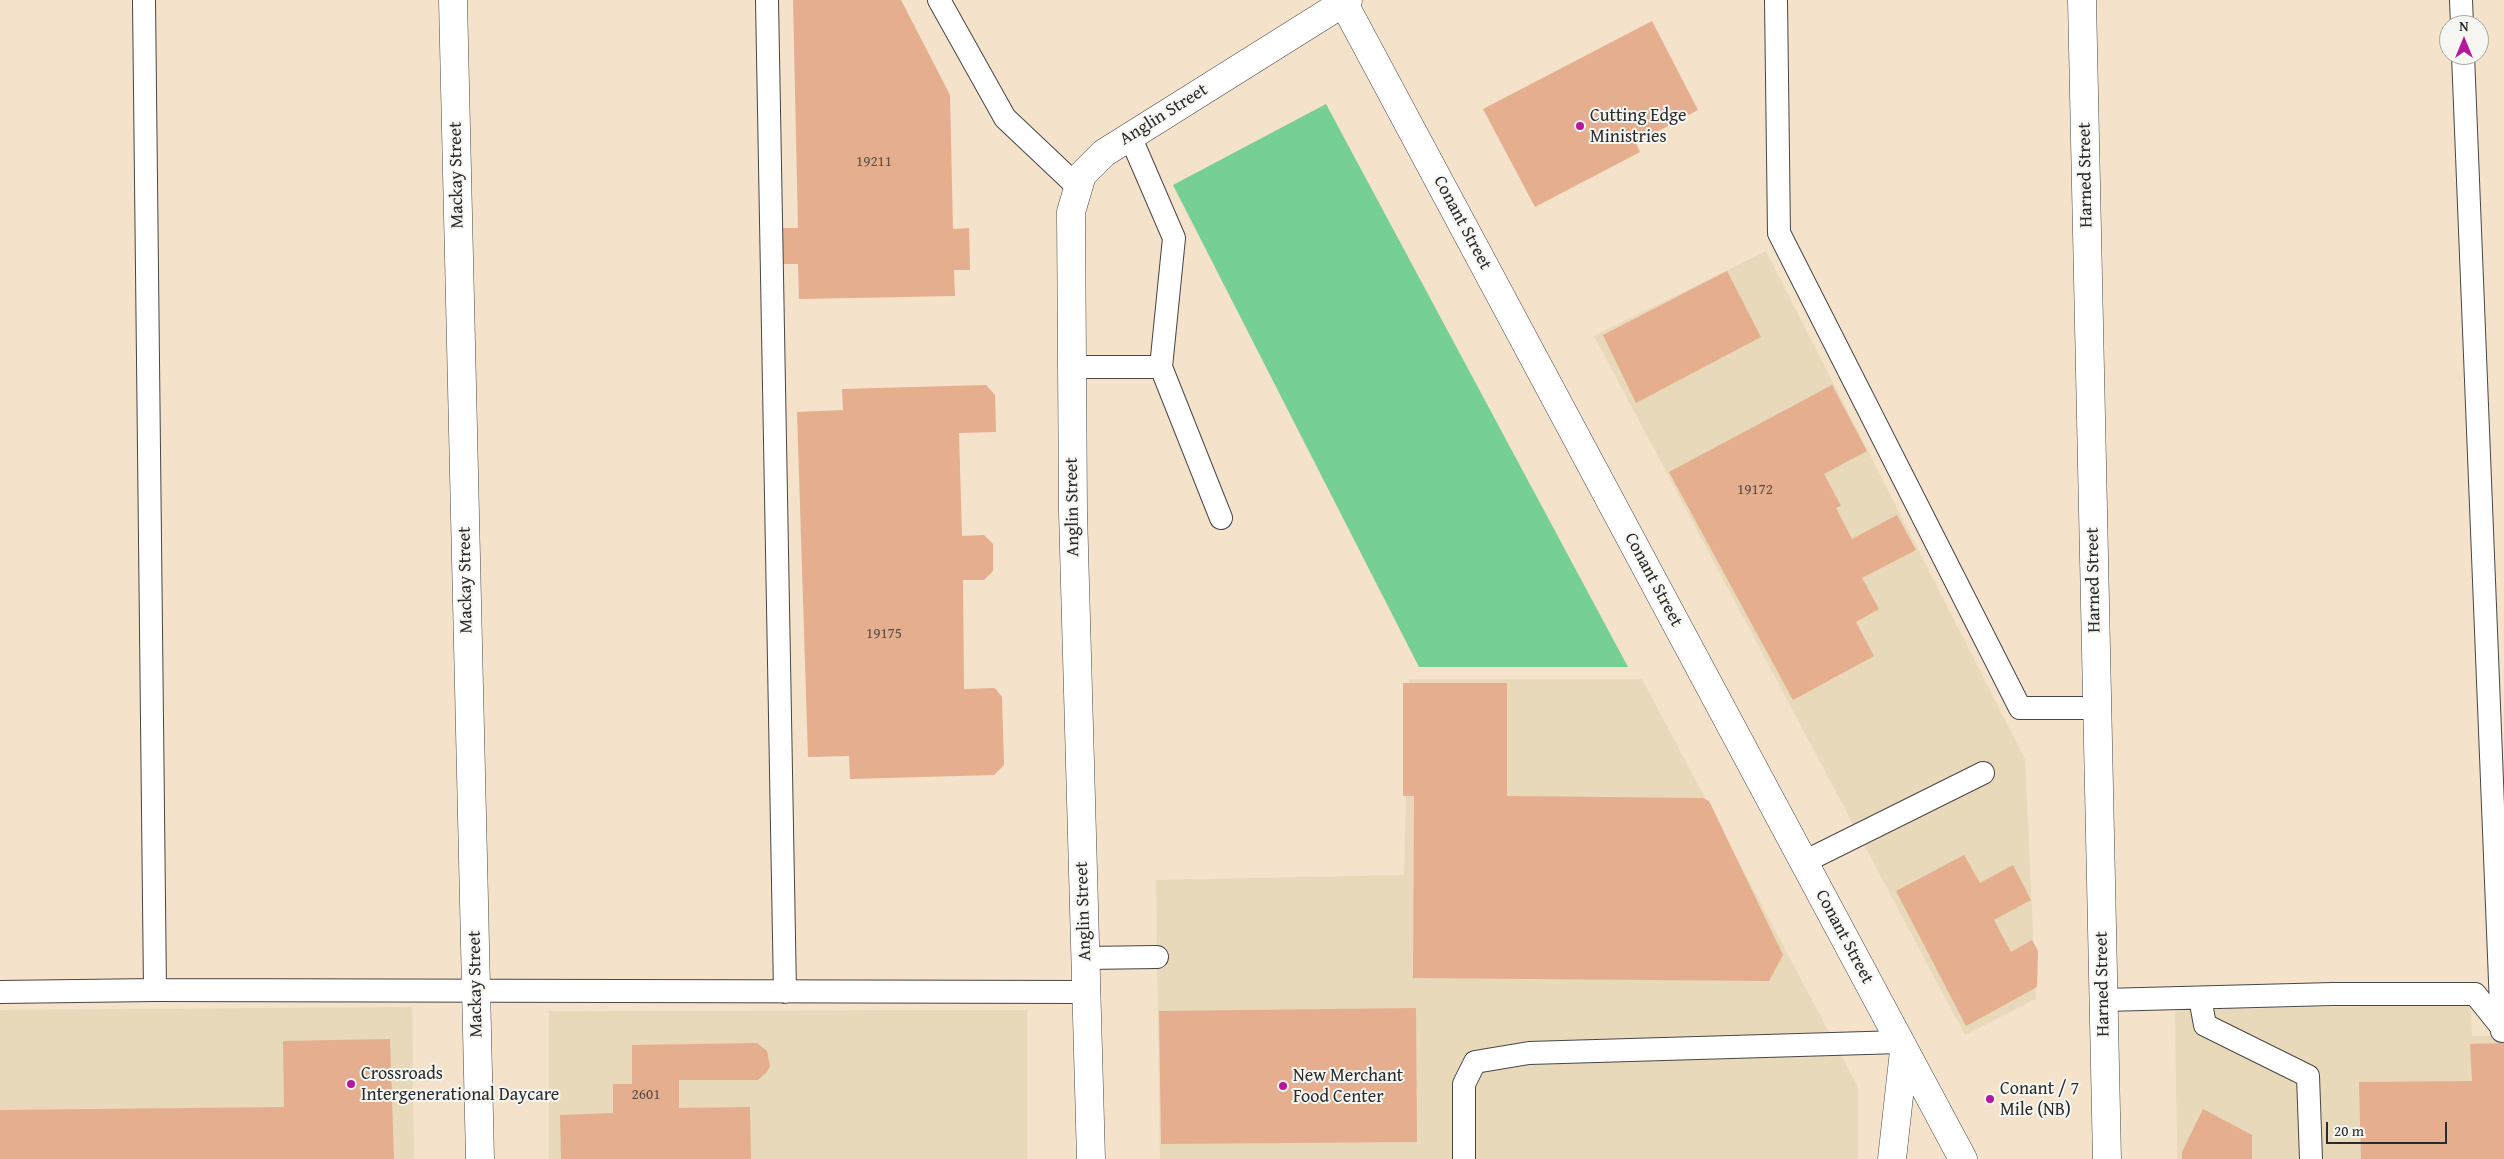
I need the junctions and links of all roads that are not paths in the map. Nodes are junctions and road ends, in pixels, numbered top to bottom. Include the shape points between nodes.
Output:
1 (144, 0) edge
2 (453, 0) edge
3 (767, 0) edge
4 (939, 0) edge
5 (1776, 0) edge
6 (2082, 0) edge
7 (2461, 0) edge
8 (1345, 1) edge
9 (2462, 15) edge
10 (2463, 65) edge
11 (1130, 136) junction
12 (1079, 188) junction
13 (1071, 367) junction
14 (1161, 367) junction
15 (1221, 518) dead end
16 (2097, 708) junction
17 (1983, 773) dead end
18 (1804, 862) junction
19 (1157, 956) dead end
20 (1086, 958) junction
21 (155, 990) junction
22 (0, 992) edge
23 (476, 992) junction
24 (785, 992) junction
25 (1087, 992) junction
26 (2200, 998) junction
27 (2104, 1000) junction
28 (2503, 1030) edge
29 (1902, 1047) junction
30 (480, 1159) edge
31 (1091, 1159) edge
32 (1464, 1159) edge
33 (1892, 1159) edge
34 (1963, 1159) edge
35 (2107, 1159) edge
36 (2311, 1159) edge

1 - 21 lane
2 - 23 street, Mackay Street
3 - 24 lane
4 - 12 lane via 1005,118
5 - 16 lane via 1779,233 2020,708
6 - 16 street, Harned Street
7 - 9 lane
8 - 11 street, Anglin Street
8 - 18 street, Conant Street
10 - 28 lane
11 - 12 street, Anglin Street via 1104,153 1082,176
11 - 14 lane via 1174,238
12 - 13 street, Anglin Street via 1071,212
13 - 14 lane
13 - 20 street, Anglin Street
14 - 15 lane
16 - 27 street, Harned Street
17 - 18 lane
18 - 29 street, Conant Street
19 - 20 lane
20 - 25 street, Anglin Street
21 - 22 lane
21 - 23 lane
23 - 24 lane
23 - 30 street, Mackay Street
24 - 25 lane
25 - 31 street, Anglin Street
26 - 27 lane
26 - 28 lane via 2475,994
26 - 36 lane via 2205,1025 2308,1076
27 - 35 street, Harned Street
29 - 32 lane via 1529,1053 1475,1062 1464,1084
29 - 33 street
29 - 34 street, Conant Street

